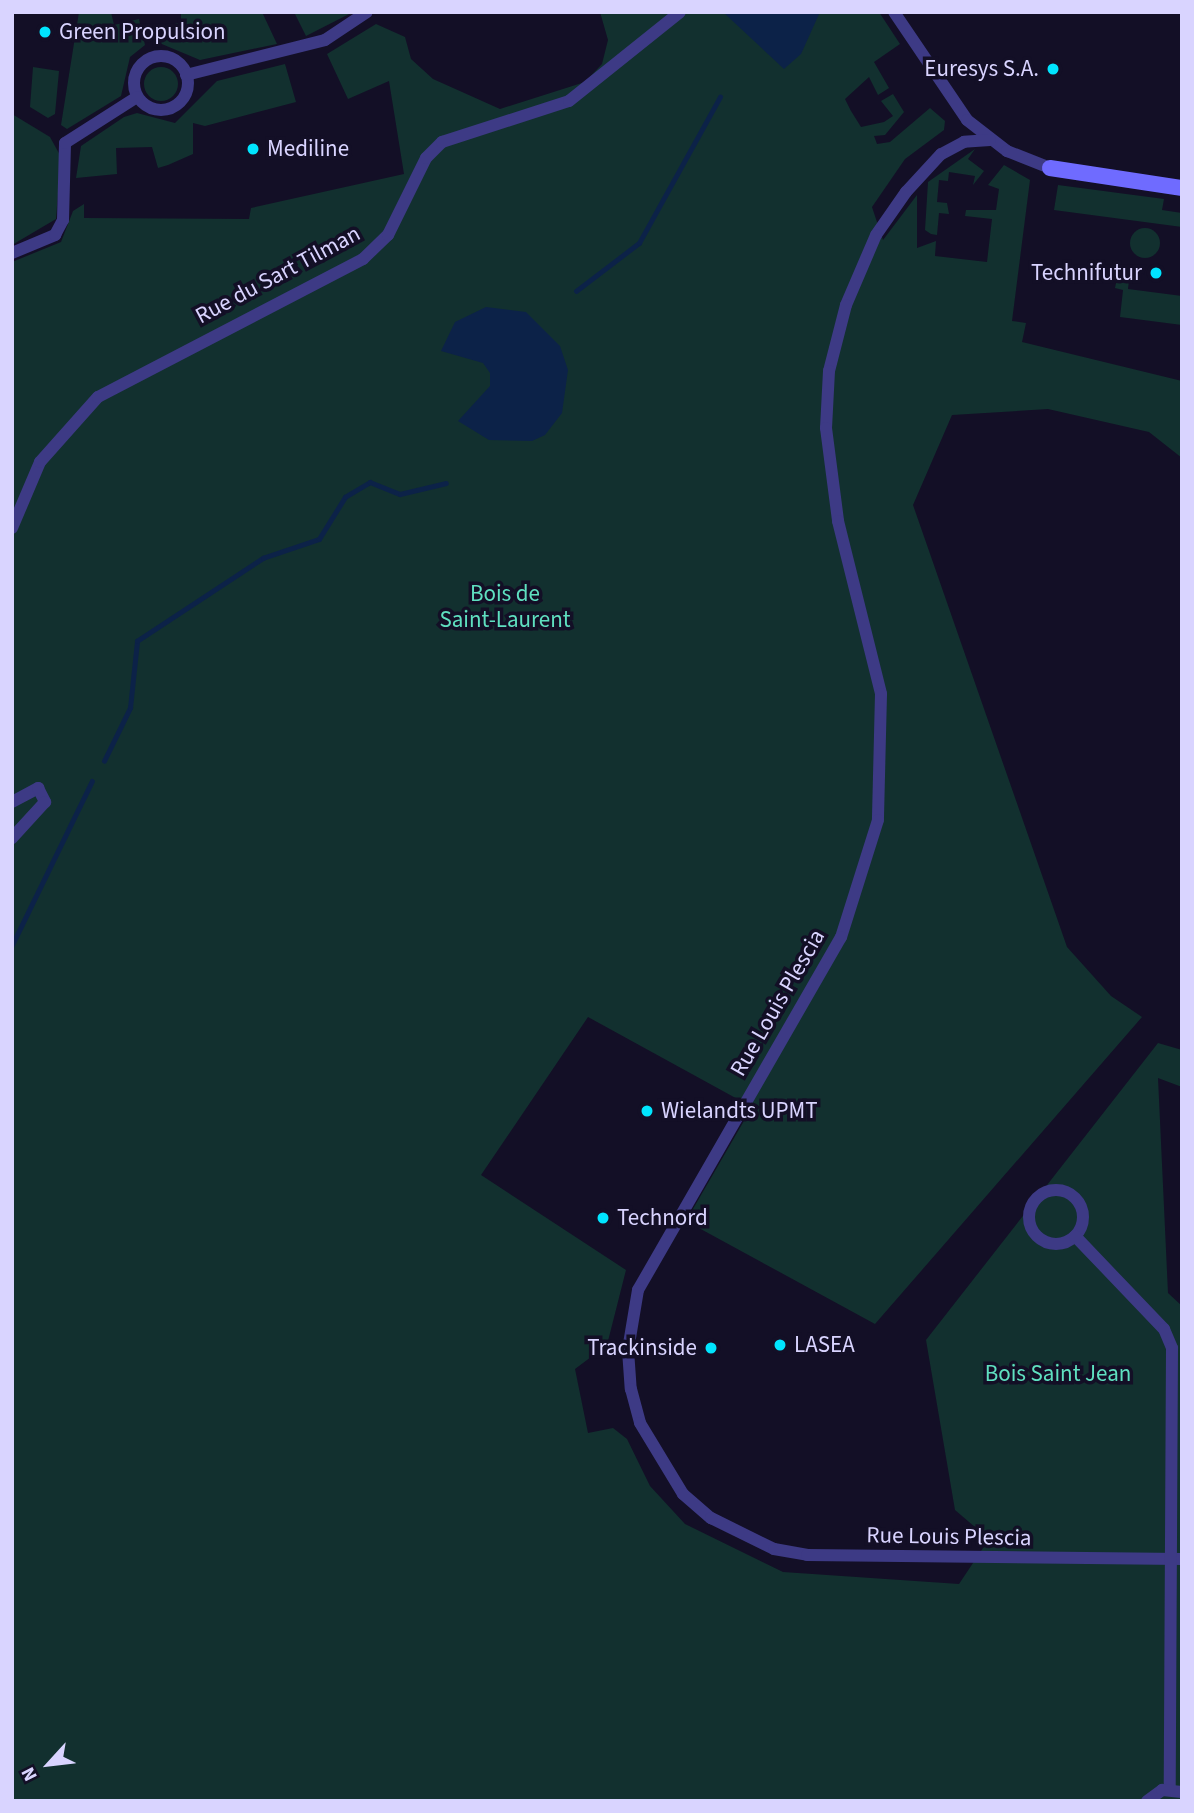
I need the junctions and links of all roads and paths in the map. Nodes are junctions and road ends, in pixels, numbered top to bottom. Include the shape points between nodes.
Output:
1 (367, 12) edge
2 (680, 12) edge
3 (894, 12) edge
4 (186, 75) junction
5 (137, 97) junction
6 (990, 140) junction
7 (1050, 168) joint
8 (1182, 188) edge
9 (12, 253) edge
10 (12, 528) edge
11 (12, 802) edge
12 (12, 838) edge
13 (1075, 1236) junction
14 (1176, 1559) edge
15 (1176, 1790) edge
16 (1147, 1801) edge

1 - 4 street via 325,40
2 - 10 street, Rue du Sart Tilman via 569,101 442,142 426,158 388,235 363,259 97,397 40,462
3 - 6 street via 949,101
4 - 5 street via 183,99 169,109 151,109
4 - 5 street via 174,60 148,59 134,80
5 - 9 street via 65,143 63,220 55,235
6 - 7 street
6 - 14 street, Rue Louis Plescia via 964,142 941,154 876,236 832,358 826,428 838,521 881,694 878,820 841,937 638,1290 628,1350 640,1423 683,1494 711,1518 775,1549 818,1556
7 - 8 street
11 - 12 street via 38,788 46,802
13 - 13 street via 1083,1213 1072,1195 1051,1190 1035,1200 1029,1217 1036,1234 1052,1243
13 - 14 street via 1164,1329 1172,1349
14 - 15 street
15 - 16 street

